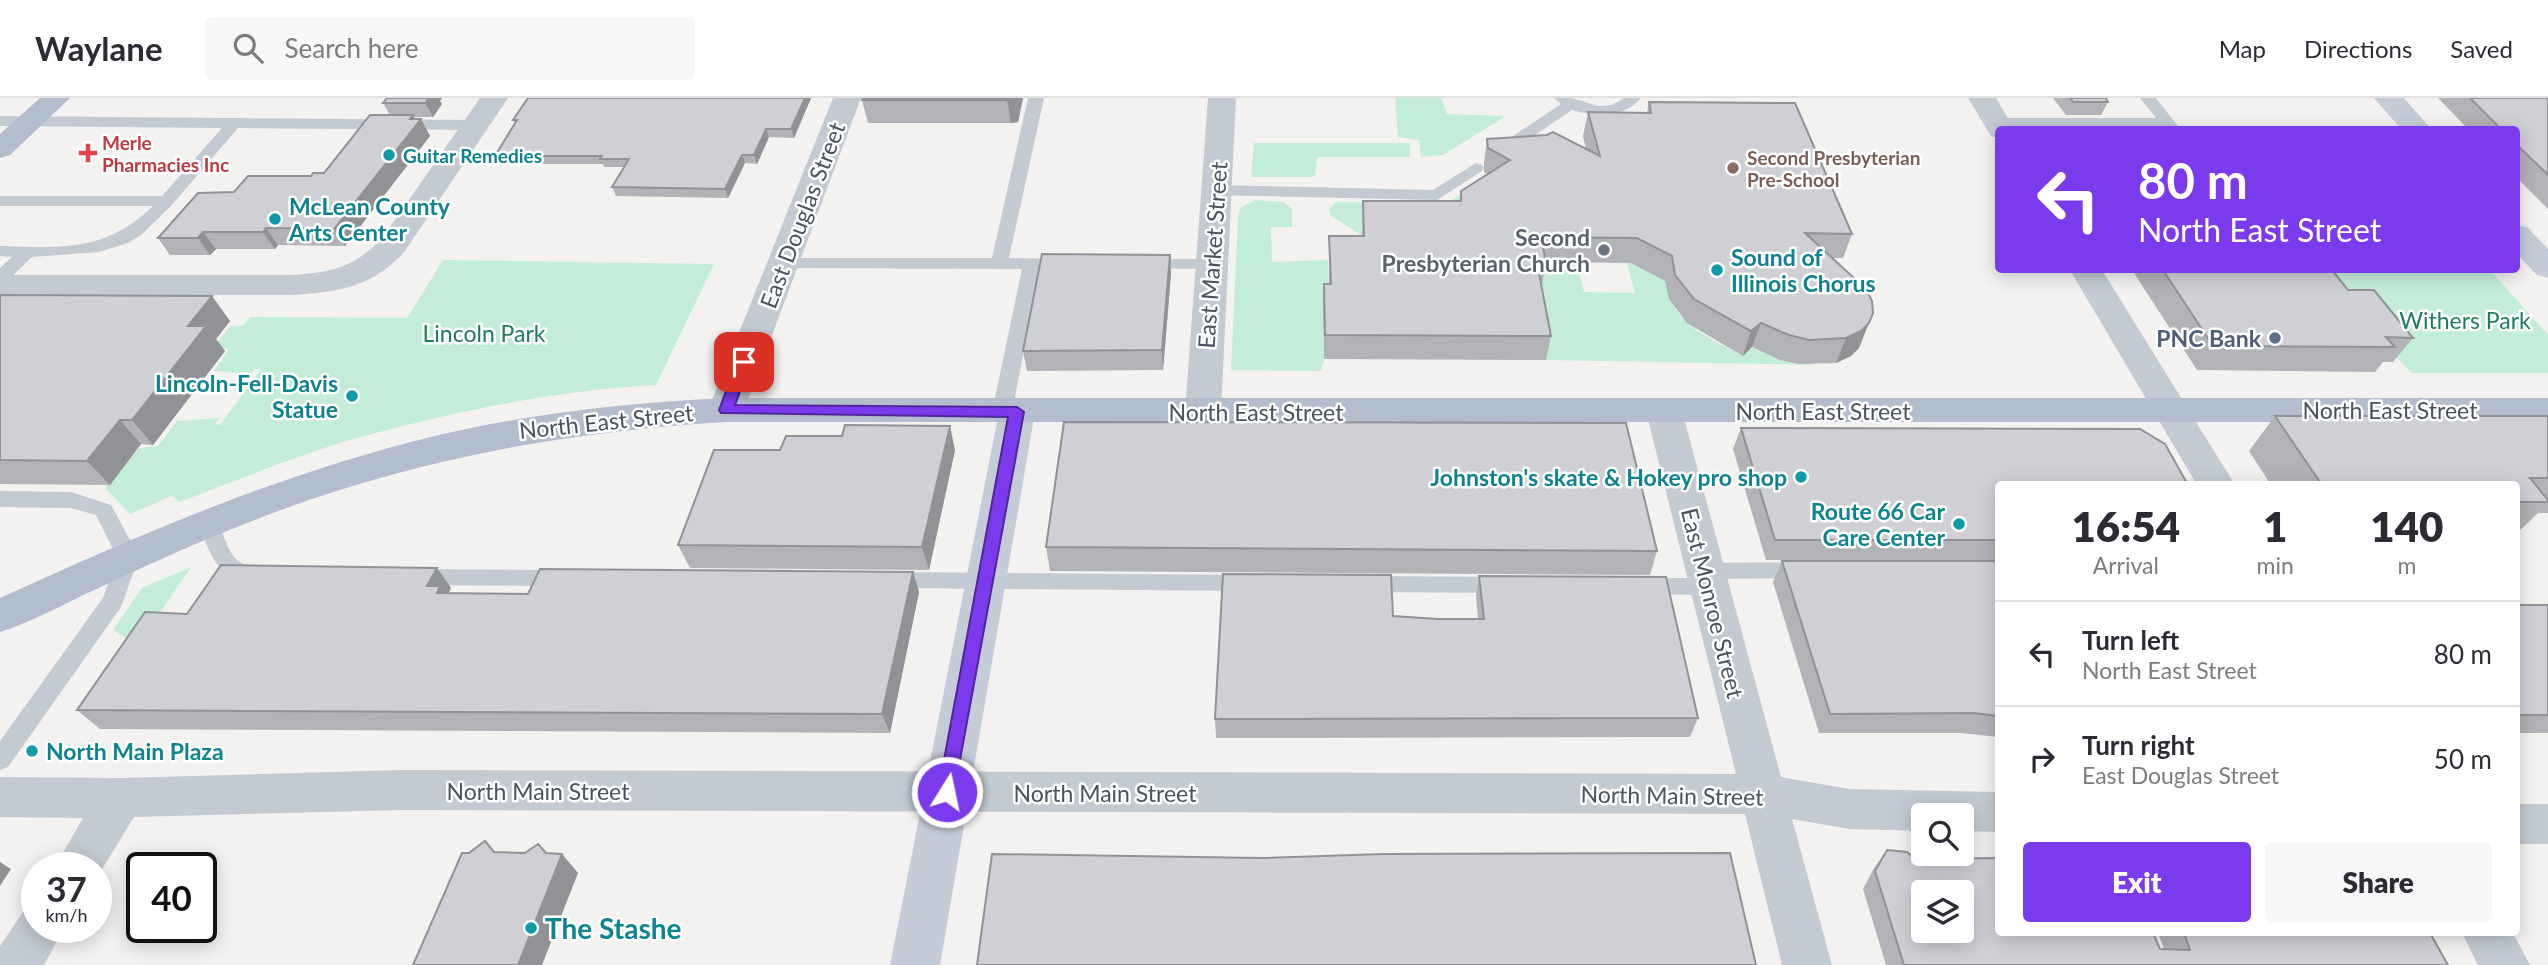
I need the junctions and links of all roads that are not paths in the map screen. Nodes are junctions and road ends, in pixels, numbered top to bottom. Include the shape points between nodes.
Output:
1 (56, 98) edge
2 (494, 98) edge
3 (847, 98) edge
4 (1035, 98) edge
5 (1222, 98) edge
6 (1633, 98) edge
7 (1982, 98) edge
8 (2148, 98) edge
9 (2388, 98) edge
10 (1567, 101) edge
11 (0, 121) edge
12 (30, 121) junction
13 (234, 123) junction
14 (475, 125) junction
15 (1999, 126) edge
16 (2171, 126) edge
17 (2414, 126) edge
18 (0, 149) edge
19 (1501, 151) edge
20 (1476, 168) dead end
21 (1216, 190) junction
22 (0, 201) edge
23 (165, 201) junction
24 (2520, 238) edge
25 (0, 251) edge
26 (27, 252) junction
27 (783, 263) junction
28 (999, 264) junction
29 (1032, 264) junction
30 (1082, 264) edge
31 (1122, 264) edge
32 (1212, 264) junction
33 (2548, 268) edge
34 (2087, 273) edge
35 (0, 278) edge
36 (0, 285) edge
37 (726, 410) junction
38 (2548, 410) edge
39 (1664, 411) junction
40 (2171, 411) junction
41 (1010, 412) junction
42 (1203, 412) junction
43 (2214, 481) edge
44 (0, 499) edge
45 (209, 523) junction
46 (128, 557) junction
47 (1822, 570) edge
48 (278, 576) edge
49 (390, 577) edge
50 (583, 578) edge
51 (1707, 579) junction
52 (868, 580) edge
53 (986, 581) junction
54 (1274, 583) edge
55 (1343, 584) edge
56 (1522, 585) edge
57 (1618, 586) edge
58 (0, 616) edge
59 (0, 760) edge
60 (947, 792) junction
61 (1763, 794) junction
62 (0, 797) edge
63 (121, 797) junction
64 (1995, 812) edge
65 (2520, 824) edge
66 (2548, 824) edge
67 (87, 852) edge
68 (2488, 936) edge
69 (30, 943) edge
70 (16, 965) edge
71 (915, 965) edge
72 (1807, 965) edge
73 (2505, 965) edge

1 - 12 main road
2 - 14 street
3 - 27 street, East Douglas Street
4 - 28 lane
5 - 21 street, East Market Street
6 - 10 lane via 1615,110 1589,110
7 - 15 street
8 - 16 lane
9 - 17 street
10 - 19 lane
11 - 12 lane
12 - 13 lane
12 - 18 main road
13 - 14 lane
13 - 23 lane
14 - 36 street via 388,251 369,269 346,279 292,285
15 - 16 lane
20 - 21 lane via 1437,194
21 - 32 street, East Market Street
22 - 23 lane
23 - 26 lane via 124,238 82,251
24 - 33 street
25 - 26 lane
26 - 35 lane
27 - 28 lane
27 - 37 street, East Douglas Street
28 - 29 lane
29 - 30 lane
29 - 41 lane
31 - 32 lane
32 - 42 street, East Market Street
34 - 40 street
37 - 41 main road, North East Street
37 - 45 main road, North East Street via 603,418 464,441 344,474
38 - 40 main road, North East Street
39 - 40 main road, North East Street
39 - 42 main road, North East Street
39 - 51 street, East Monroe Street
40 - 43 street
41 - 42 main road, North East Street
41 - 53 street
44 - 46 lane via 71,499 104,510
45 - 46 main road, North East Street
45 - 48 lane via 223,562 234,571
46 - 58 main road, North East Street
46 - 59 lane via 113,601
47 - 51 lane
49 - 50 lane
51 - 57 lane
51 - 61 street, East Monroe Street
52 - 53 lane
53 - 54 lane
53 - 60 street
55 - 56 lane
60 - 61 street, North Main Street
60 - 63 street, North Main Street via 402,790
60 - 71 street
61 - 64 street, North Main Street via 1849,809
61 - 72 street, East Monroe Street
62 - 63 street, North Main Street
63 - 67 street
65 - 66 street
68 - 73 street
69 - 70 street

